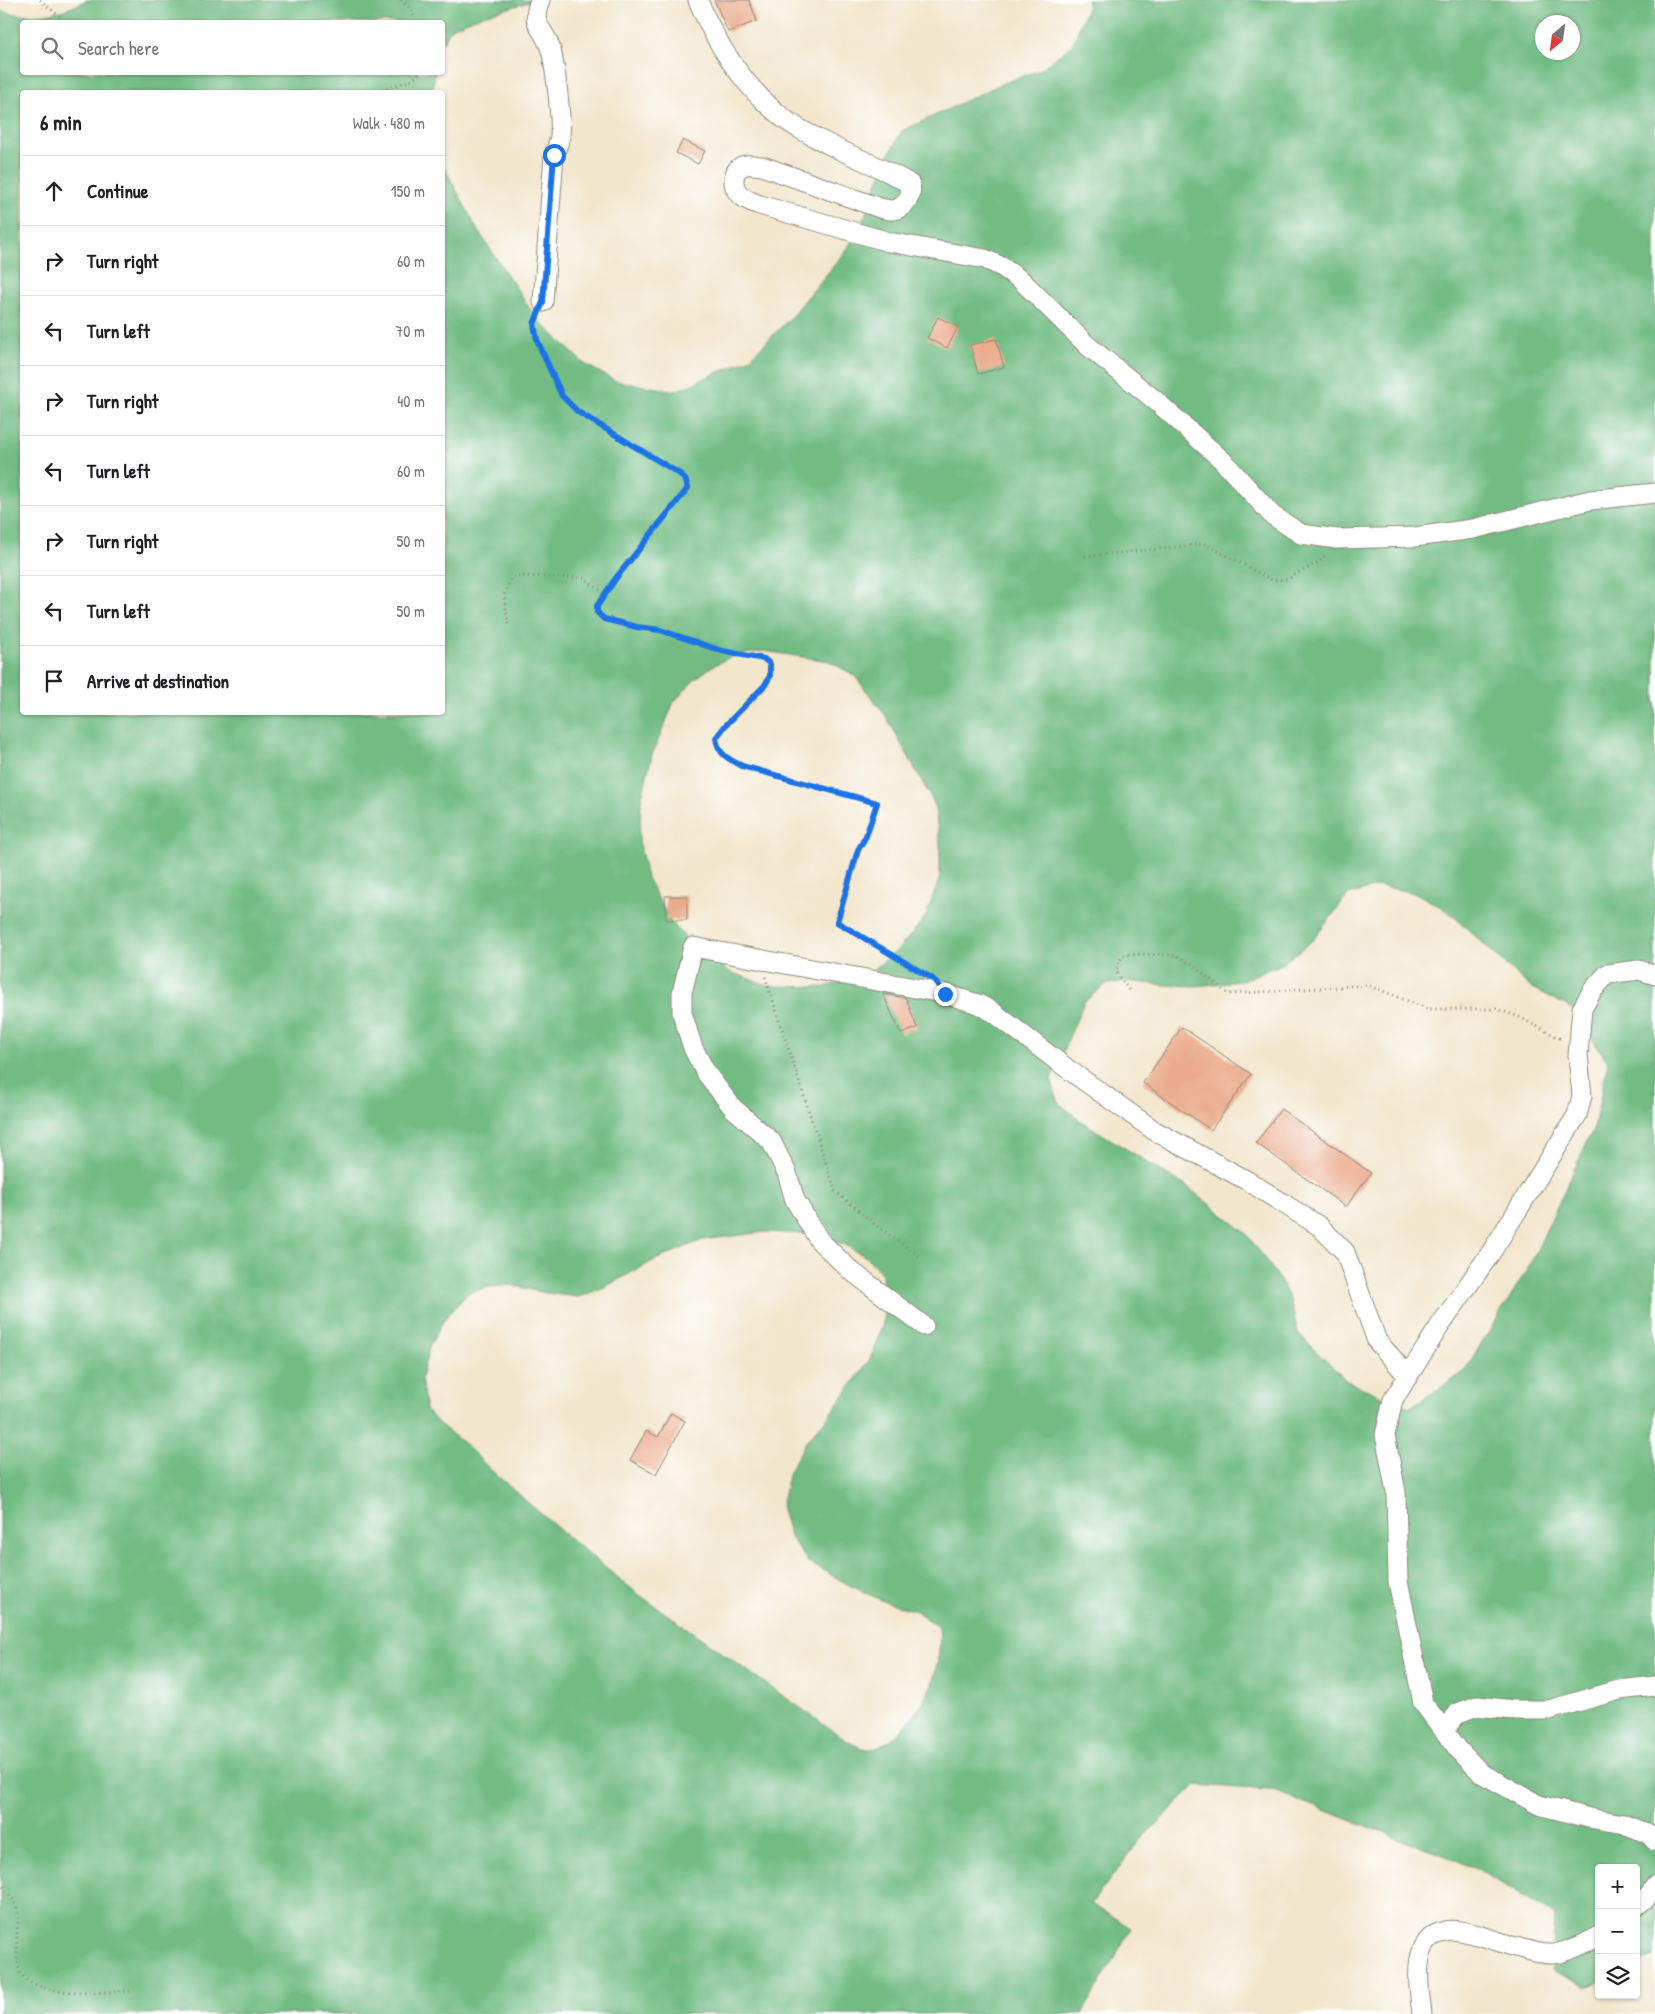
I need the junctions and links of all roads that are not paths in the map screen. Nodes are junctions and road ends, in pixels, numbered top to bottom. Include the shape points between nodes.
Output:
1 (540, 0) edge
2 (698, 0) edge
3 (543, 302) road end
4 (1655, 493) edge
5 (1655, 975) edge
6 (924, 1326) dead end
7 (1407, 1374) junction
8 (1655, 1686) edge
9 (1444, 1730) junction
10 (1655, 1841) edge
11 (1655, 1886) edge
12 (1640, 1904) edge
13 (1595, 1938) edge
14 (1422, 2014) edge

1 - 3 street via 536,24 550,47 560,136 554,155
2 - 4 street via 708,25 735,65 771,108 828,144 893,174 910,184 912,189 907,202 893,210 748,164 739,168 734,177 734,187 744,198 889,242 985,259 1002,268 1021,280 1088,346 1222,460 1272,515 1301,534 1337,539 1425,536 1472,529 1590,500
5 - 7 street via 1639,970 1607,974 1592,990 1582,1009 1578,1048 1582,1096 1577,1115 1492,1251
6 - 7 street via 850,1270 819,1240 794,1200 787,1172 771,1141 733,1108 706,1073 693,1048 682,1013 682,994 693,947 942,993 993,1012 1155,1131 1248,1181 1319,1226 1345,1252 1377,1341
7 - 9 street via 1393,1400 1385,1435 1396,1492 1398,1581 1423,1703
8 - 9 street via 1619,1690 1549,1710 1477,1706 1458,1713
9 - 10 street via 1481,1773 1539,1805 1624,1824 1649,1834
11 - 12 street
13 - 14 street via 1554,1954 1526,1950 1466,1932 1445,1930 1430,1939 1419,1958

